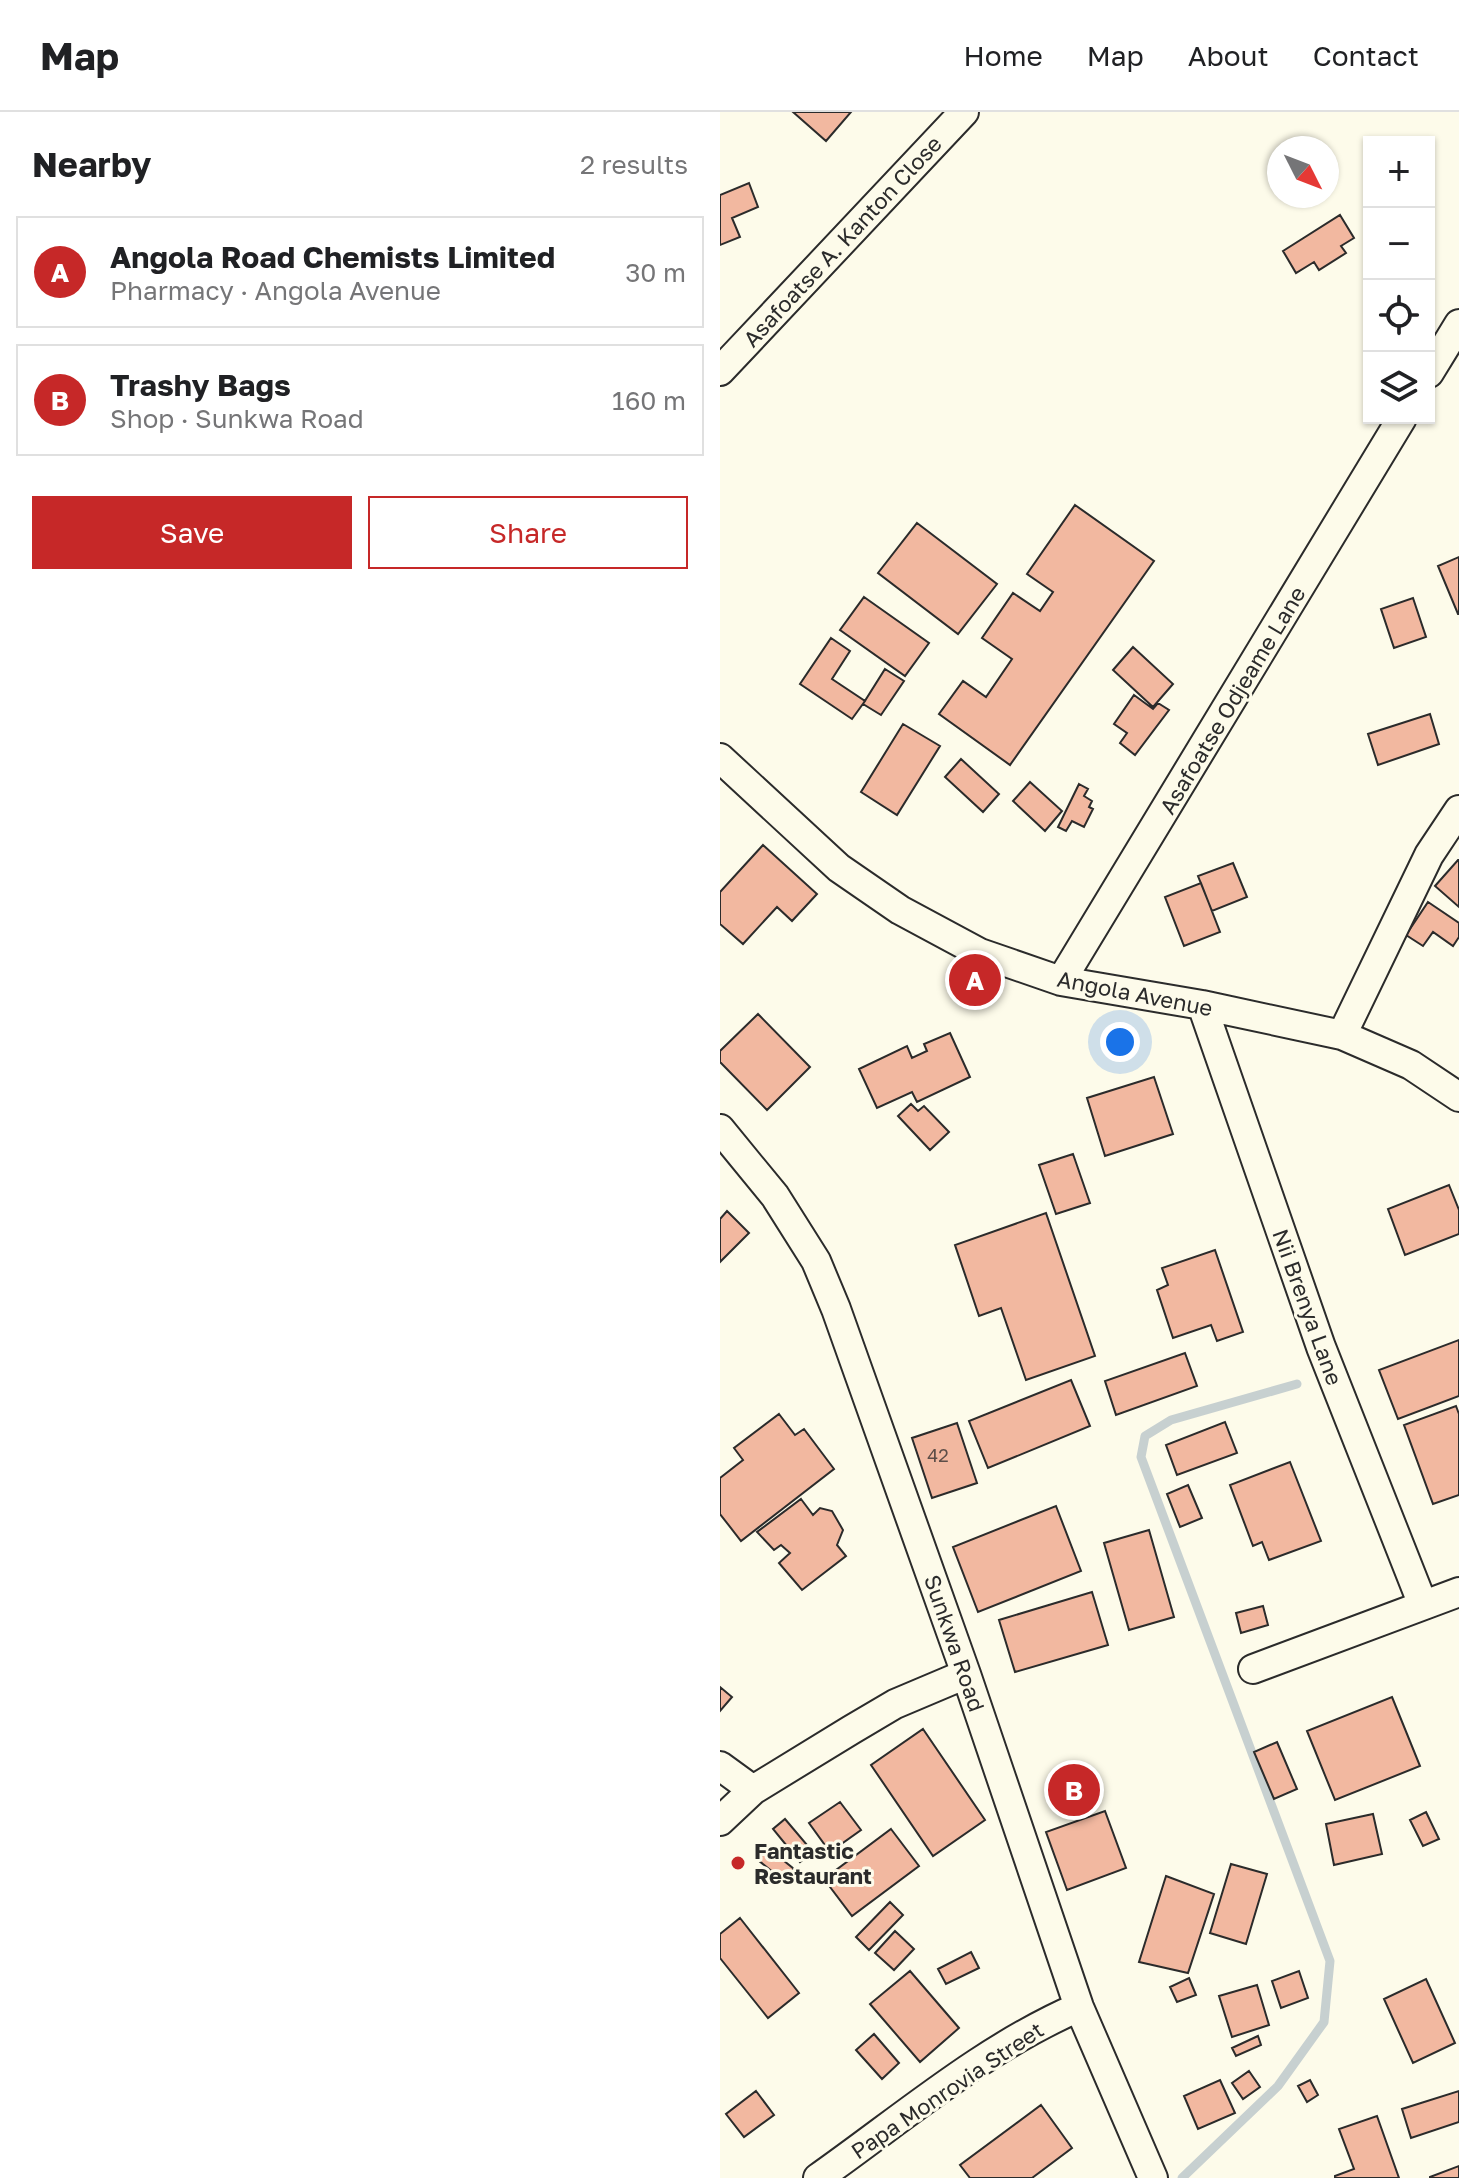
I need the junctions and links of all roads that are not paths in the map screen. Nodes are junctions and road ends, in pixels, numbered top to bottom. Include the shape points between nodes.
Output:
1 (964, 112) edge
2 (1459, 324) edge
3 (1435, 363) edge
4 (720, 371) edge
5 (1398, 424) edge
6 (720, 758) edge
7 (1459, 810) edge
8 (1061, 981) junction
9 (1202, 1005) junction
10 (1342, 1035) junction
11 (1459, 1097) edge
12 (720, 1129) edge
13 (1459, 1592) edge
14 (1423, 1605) junction
15 (1253, 1669) dead end
16 (966, 1674) junction
17 (720, 1766) edge
18 (753, 1790) junction
19 (720, 1821) edge
20 (1079, 2007) junction
21 (818, 2178) edge
22 (1153, 2178) edge

1 - 4 street, Asafoatse A. Kanton Close
2 - 3 street
5 - 8 street, Asafoatse Odjeame Lane
6 - 8 street, Angola Avenue via 839,868 900,910 980,953
7 - 10 street via 1429,855
8 - 9 street, Angola Avenue
9 - 10 street, Angola Avenue
9 - 14 street, Nii Brenya Lane via 1321,1347
10 - 11 street, Angola Avenue via 1411,1065
12 - 16 street, Sunkwa Road via 775,1196 816,1261
13 - 14 street
14 - 15 street
16 - 18 street via 895,1704
16 - 20 street, Sunkwa Road
17 - 18 street
18 - 19 street
20 - 21 street, Papa Monrovia Street via 991,2054
20 - 22 street, Sunkwa Road

